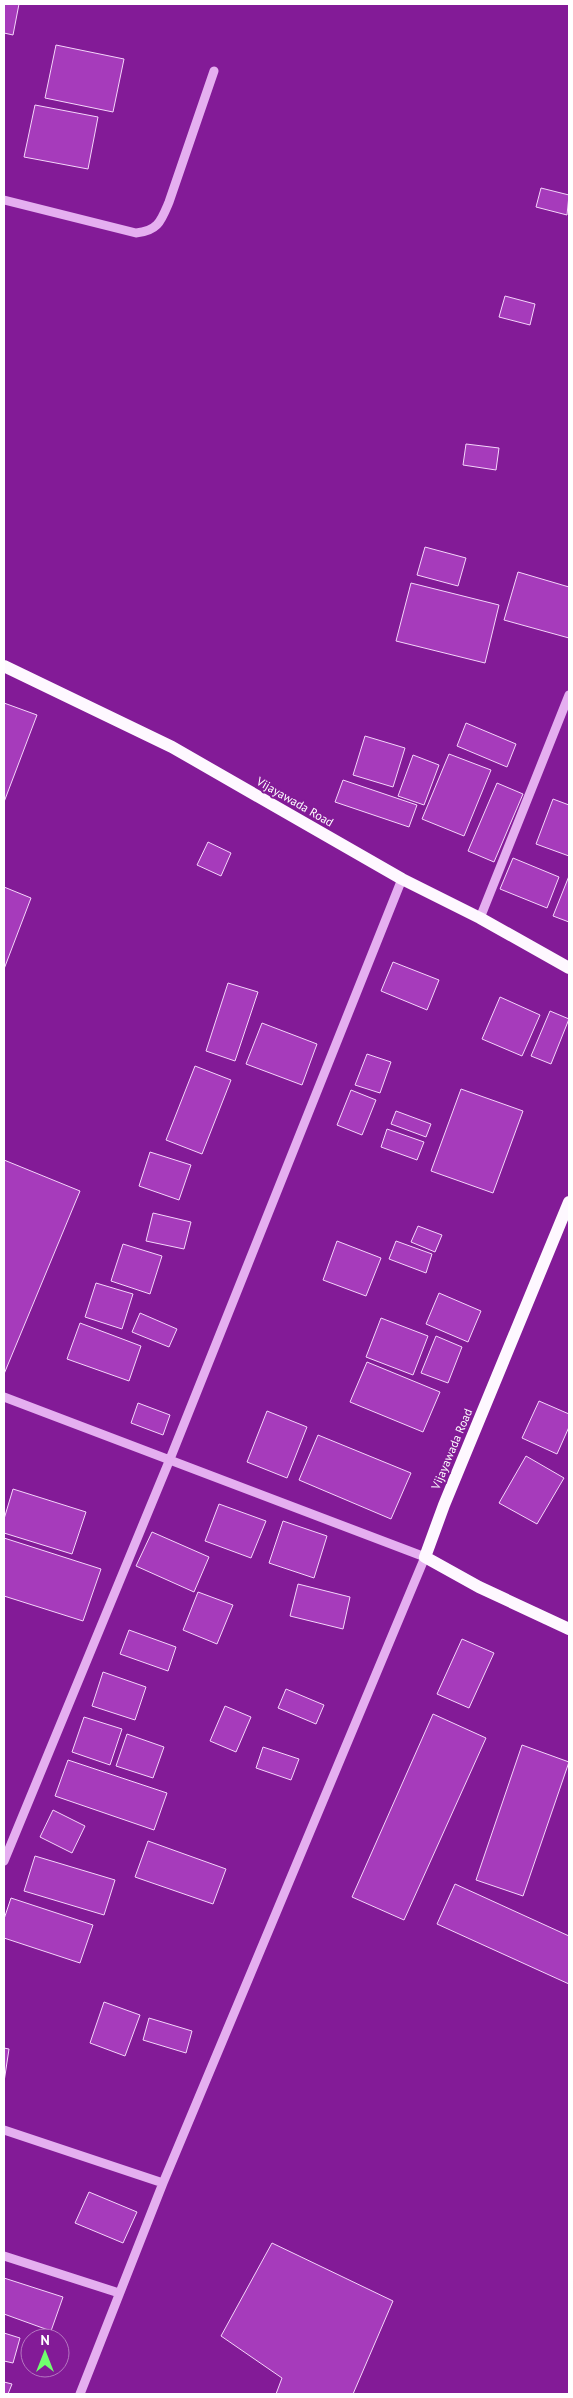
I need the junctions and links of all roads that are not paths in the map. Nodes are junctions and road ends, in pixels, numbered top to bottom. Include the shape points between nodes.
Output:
1 (214, 72) dead end
2 (4, 200) edge
3 (4, 666) edge
4 (569, 695) edge
5 (402, 880) junction
6 (480, 918) junction
7 (569, 968) edge
8 (569, 1202) edge
9 (4, 1397) edge
10 (170, 1458) junction
11 (425, 1557) junction
12 (569, 1629) edge
13 (4, 1861) edge
14 (4, 2130) edge
15 (163, 2183) junction
16 (4, 2256) edge
17 (119, 2293) junction
18 (80, 2394) edge

1 - 2 street via 169,202 160,222 149,232 136,233
3 - 5 main road, Vijayawada Road via 172,747
4 - 6 street
5 - 6 main road, Vijayawada Road
5 - 10 street
6 - 7 main road, Vijayawada Road
8 - 11 main road, Vijayawada Road
9 - 10 street
10 - 11 street
10 - 13 street
11 - 12 main road via 479,1587
11 - 15 street
14 - 15 street
15 - 17 street
16 - 17 street
17 - 18 street

